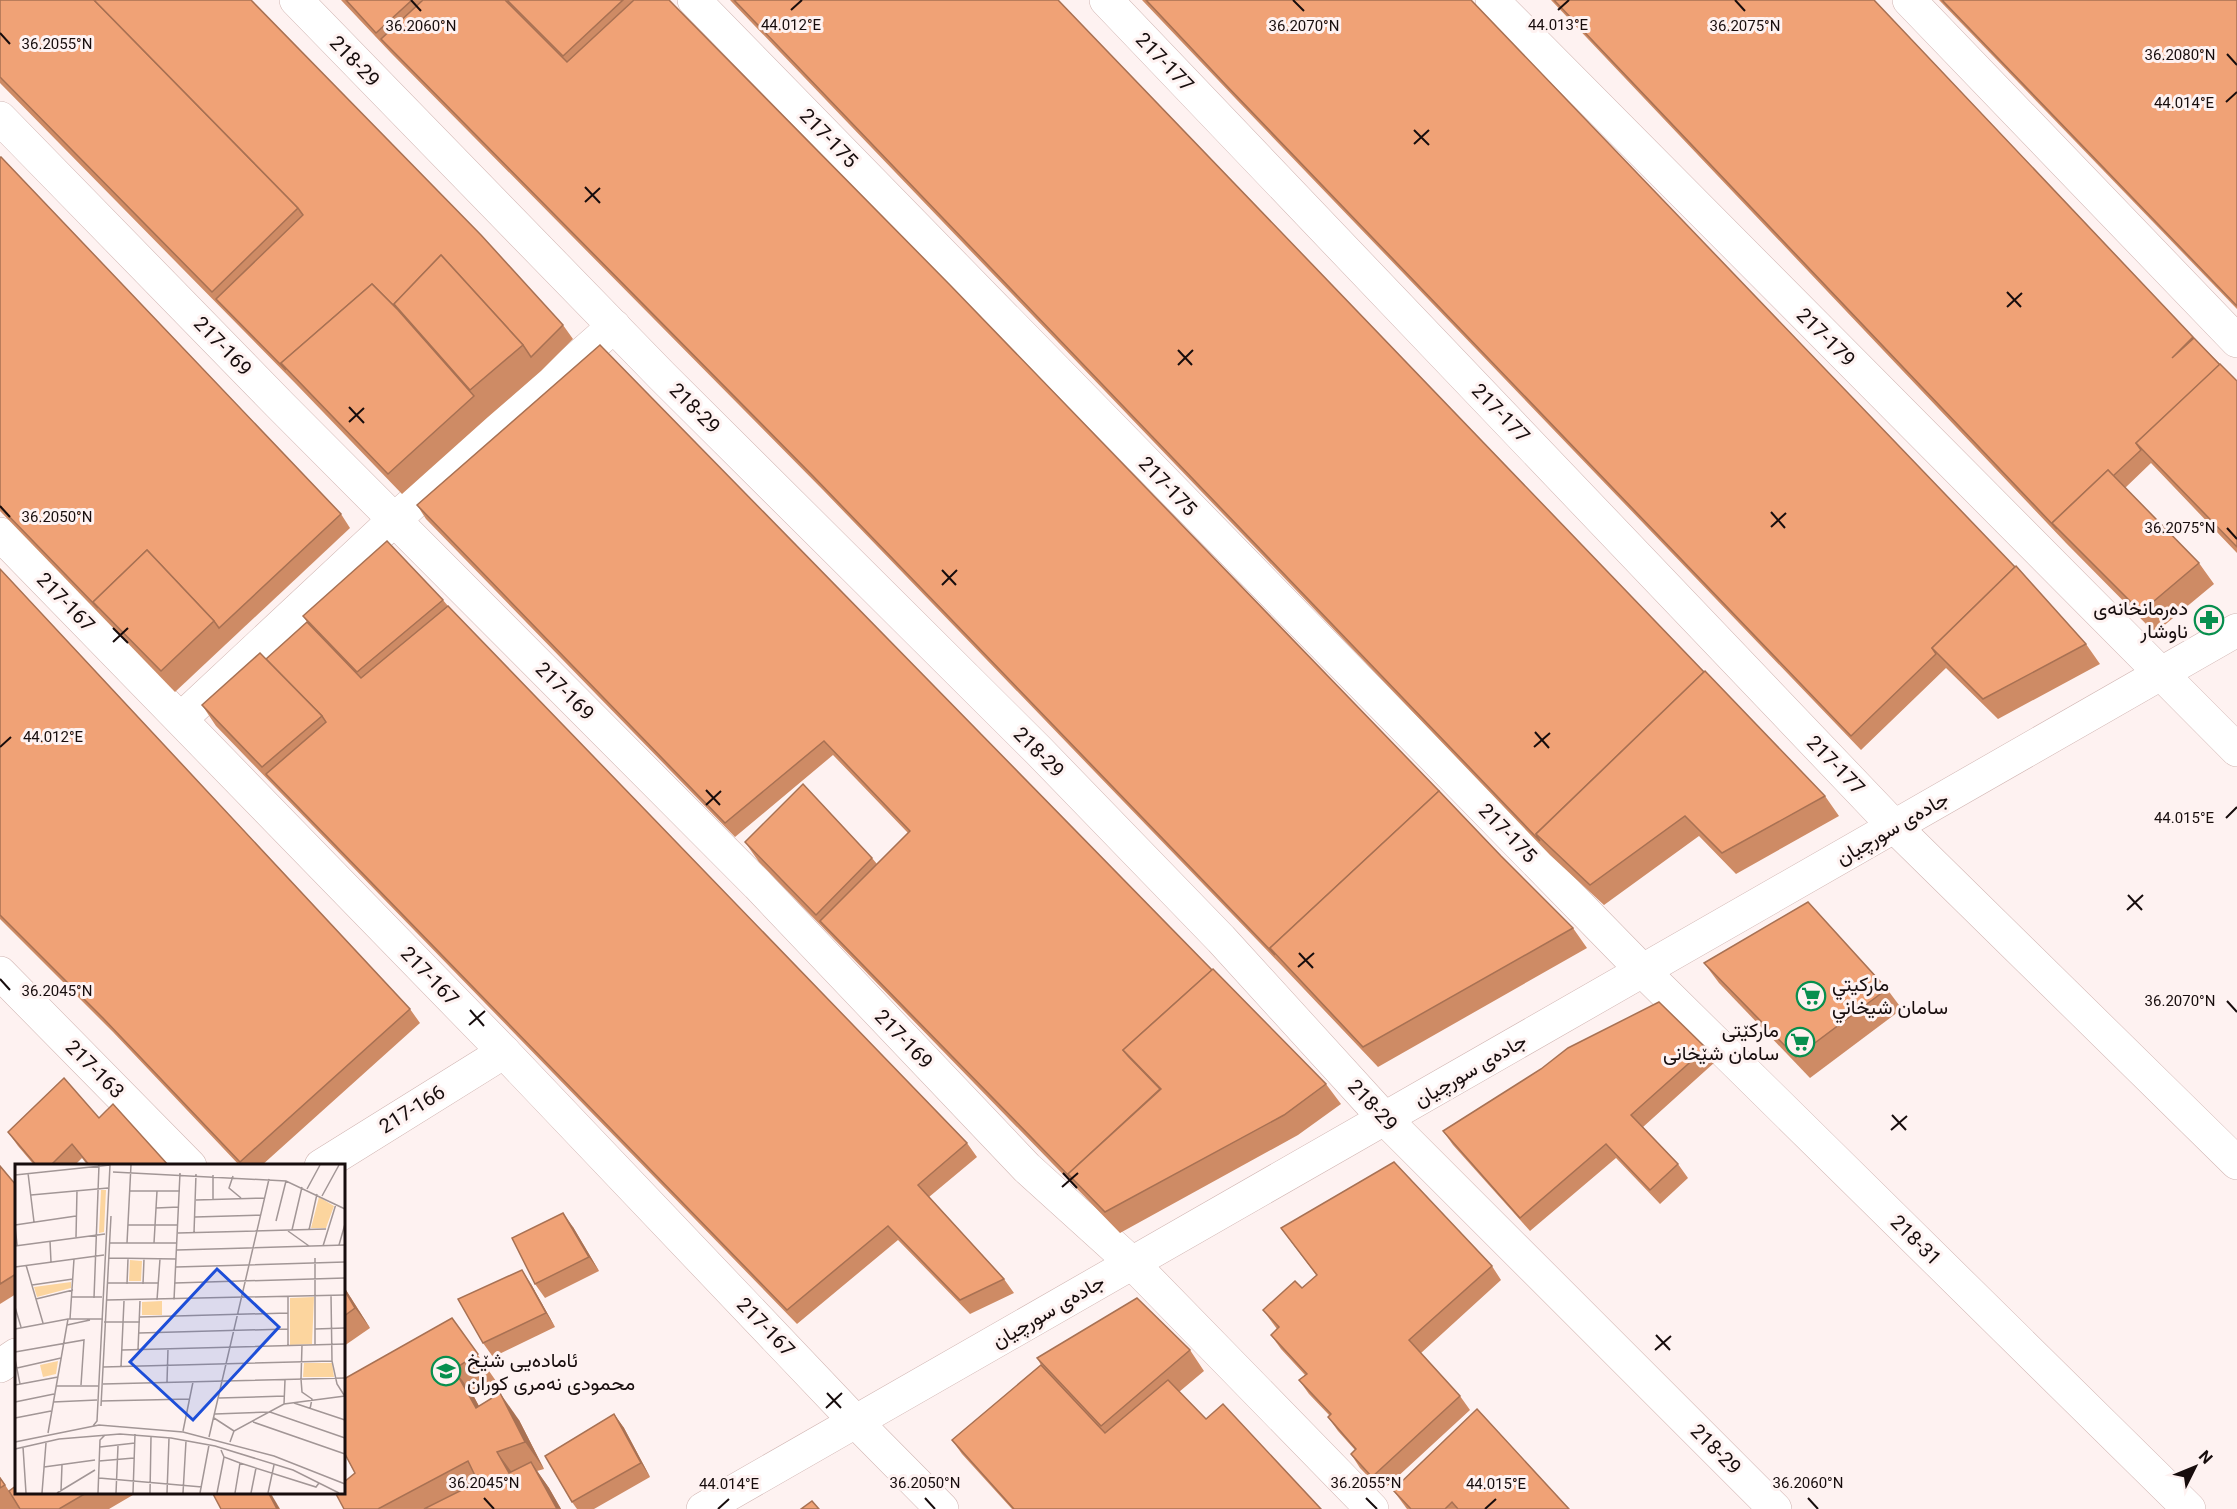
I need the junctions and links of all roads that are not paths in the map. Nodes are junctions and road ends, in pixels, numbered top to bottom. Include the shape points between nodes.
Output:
1 (296, 0) edge
2 (694, 0) edge
3 (1106, 0) edge
4 (1492, 0) edge
5 (1909, 0) edge
6 (0, 118) edge
7 (614, 326) junction
8 (2237, 341) edge
9 (394, 520) junction
10 (0, 534) edge
11 (2237, 630) edge
12 (2161, 674) junction
13 (181, 719) junction
14 (2237, 750) edge
15 (1895, 827) junction
16 (1643, 971) junction
17 (0, 973) edge
18 (504, 1052) junction
19 (1385, 1119) junction
20 (2237, 1163) edge
21 (188, 1164) edge
22 (324, 1164) edge
23 (1132, 1263) junction
24 (15, 1356) edge
25 (0, 1365) edge
26 (856, 1422) junction
27 (703, 1509) edge
28 (942, 1509) edge
29 (1372, 1509) edge
30 (1775, 1509) edge
31 (2189, 1509) edge

1 - 7 street, 218-29
2 - 16 street, 217-175
3 - 15 street, 217-177
4 - 12 street, 217-179
5 - 8 street
6 - 9 street, 217-169
7 - 9 street
7 - 19 street, 218-29 via 1038,750 1221,939
9 - 13 street
9 - 23 street, 217-169 via 758,885 1027,1168
10 - 13 street, 217-167
11 - 12 street, جادەی سورچیان
12 - 14 street, 217-179
12 - 15 street, جادەی سورچیان
13 - 18 street, 217-167
15 - 16 street, جادەی سورچیان
15 - 20 street, 217-177
16 - 19 street, جادەی سورچیان
16 - 31 street, 218-31
17 - 21 street, 217-163
18 - 22 street, 217-166
18 - 26 street, 217-167
19 - 23 street, جادەی سورچیان
19 - 30 street, 218-29
23 - 26 street, جادەی سورچیان
23 - 29 street, 217-169
24 - 25 street
26 - 27 street, جادەی سورچیان
26 - 28 street, 217-167

